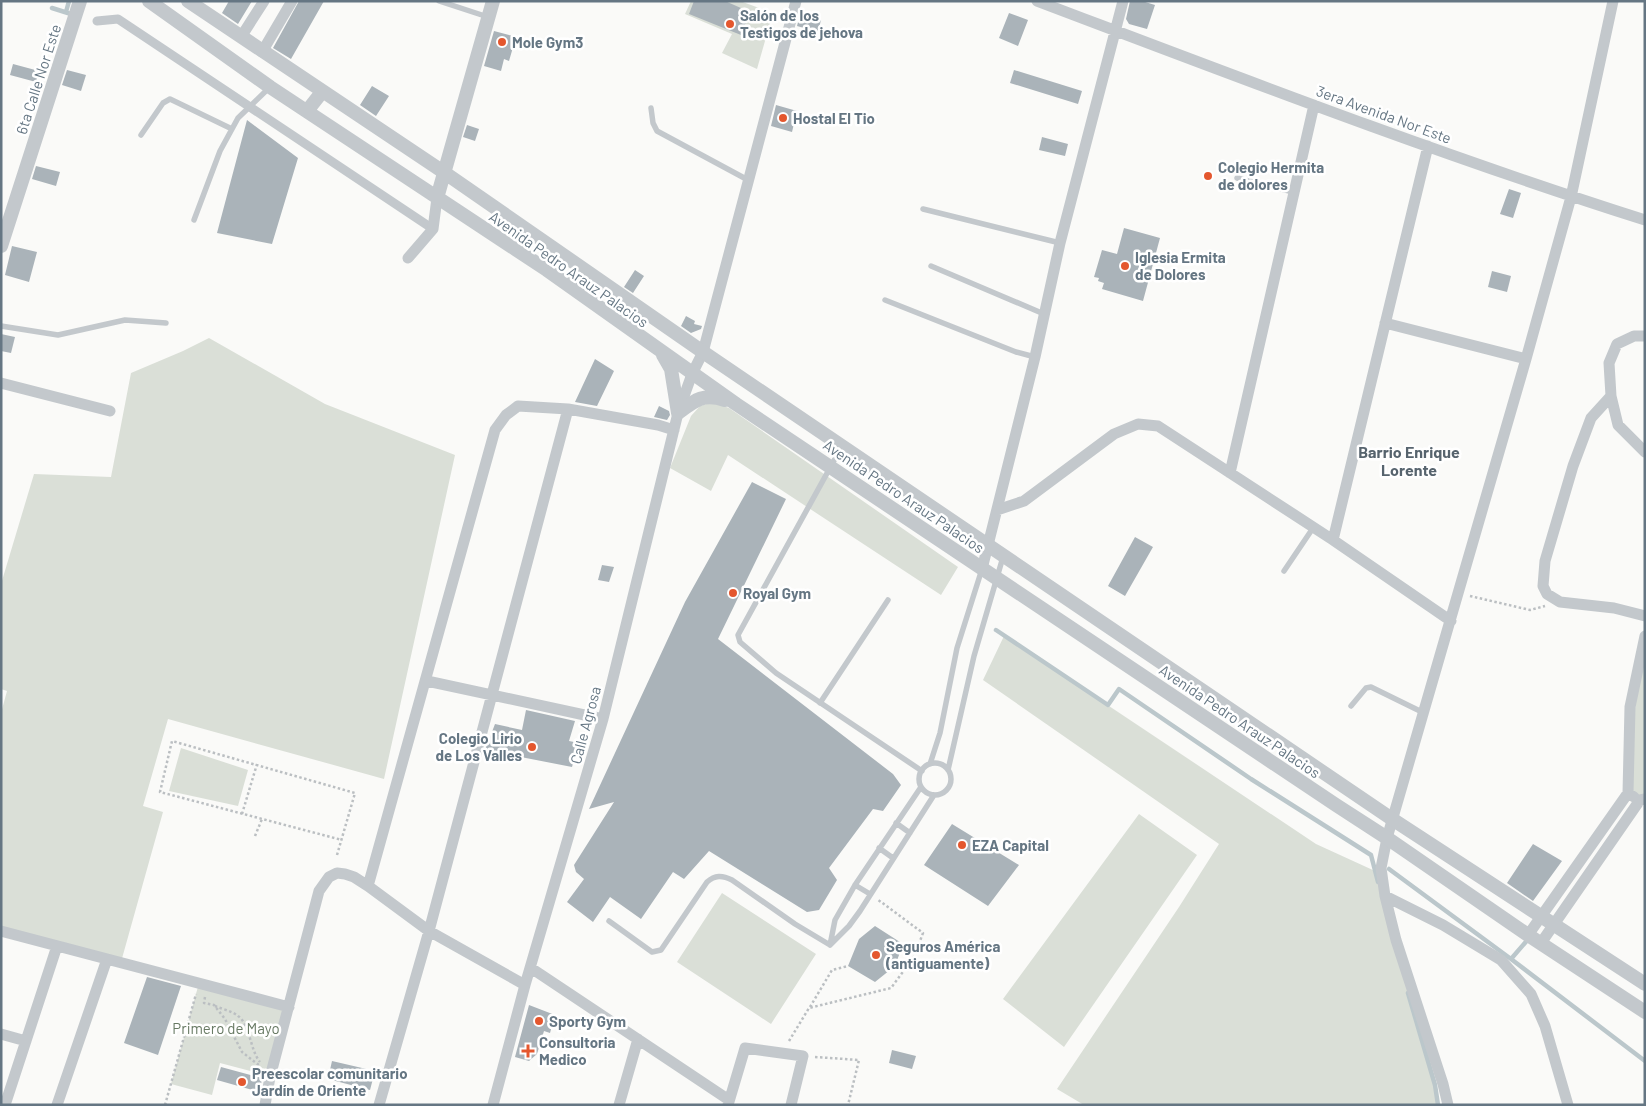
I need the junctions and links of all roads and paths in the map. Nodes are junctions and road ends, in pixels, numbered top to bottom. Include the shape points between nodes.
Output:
1 (149, 1) edge
2 (188, 1) edge
3 (264, 1) edge
4 (292, 1) edge
5 (440, 1) edge
6 (493, 1) edge
7 (796, 1) edge
8 (1037, 1) edge
9 (1123, 1) edge
10 (1613, 1) edge
11 (80, 3) edge
12 (488, 17) junction
13 (97, 21) dead end
14 (223, 26) junction
15 (1116, 31) junction
16 (241, 38) junction
17 (208, 44) junction
18 (262, 52) junction
19 (270, 87) junction
20 (322, 92) junction
21 (1314, 105) junction
22 (249, 106) junction
23 (652, 108) dead end
24 (307, 111) junction
25 (232, 129) junction
26 (141, 135) dead end
27 (1428, 146) junction
28 (445, 173) junction
29 (1237, 178) dead end
30 (748, 180) junction
31 (1293, 192) junction
32 (1571, 197) junction
33 (437, 198) junction
34 (923, 210) dead end
35 (194, 220) dead end
36 (1645, 220) edge
37 (433, 229) junction
38 (1060, 243) junction
39 (1, 246) edge
40 (561, 252) junction
41 (408, 258) dead end
42 (931, 266) dead end
43 (547, 270) junction
44 (885, 300) dead end
45 (1044, 314) junction
46 (166, 322) dead end
47 (1385, 323) junction
48 (1, 326) edge
49 (1645, 336) edge
50 (661, 352) junction
51 (703, 352) junction
52 (1035, 358) junction
53 (1526, 359) junction
54 (692, 374) junction
55 (1, 383) edge
56 (1610, 396) junction
57 (736, 404) junction
58 (568, 409) junction
59 (110, 411) dead end
60 (678, 413) junction
61 (674, 430) junction
62 (842, 446) junction
63 (1645, 452) edge
64 (830, 467) junction
65 (1230, 473) junction
66 (997, 510) junction
67 (1313, 528) junction
68 (1333, 540) junction
69 (988, 544) junction
70 (1004, 555) junction
71 (982, 568) junction
72 (1284, 571) dead end
73 (996, 578) junction
74 (1459, 593) junction
75 (888, 600) dead end
76 (1560, 602) junction
77 (1645, 616) edge
78 (1450, 620) junction
79 (1645, 636) edge
80 (1124, 638) junction
81 (1113, 656) junction
82 (426, 680) junction
83 (491, 695) junction
84 (820, 703) junction
85 (1350, 706) dead end
86 (1424, 713) junction
87 (602, 719) junction
88 (1260, 729) junction
89 (1247, 745) junction
90 (257, 764) junction
91 (930, 764) junction
92 (948, 770) junction
93 (922, 771) junction
94 (922, 787) junction
95 (1628, 793) junction
96 (934, 795) junction
97 (1642, 800) edge
98 (242, 814) junction
99 (262, 819) junction
100 (1392, 819) junction
101 (896, 823) junction
102 (910, 832) junction
103 (255, 836) dead end
104 (1387, 838) junction
105 (342, 840) junction
106 (878, 848) junction
107 (337, 855) dead end
108 (894, 858) junction
109 (855, 884) junction
110 (368, 886) junction
111 (870, 894) junction
112 (1384, 896) junction
113 (1542, 916) junction
114 (609, 921) dead end
115 (1555, 924) junction
116 (1, 931) edge
117 (429, 931) junction
118 (1528, 935) junction
119 (1541, 943) junction
120 (830, 944) junction
121 (57, 946) junction
122 (107, 959) junction
123 (848, 966) dead end
124 (531, 968) junction
125 (199, 983) junction
126 (1645, 984) edge
127 (525, 985) junction
128 (204, 1003) dead end
129 (214, 1006) junction
130 (289, 1007) junction
131 (809, 1008) junction
132 (1645, 1012) edge
133 (1, 1034) edge
134 (638, 1039) junction
135 (26, 1041) junction
136 (782, 1053) junction
137 (803, 1056) junction
138 (271, 1074) junction
139 (728, 1102) edge
140 (5, 1105) edge
141 (58, 1105) edge
142 (165, 1105) edge
143 (265, 1105) edge
144 (380, 1105) edge
145 (493, 1105) edge
146 (619, 1105) edge
147 (791, 1105) edge
148 (848, 1105) edge
149 (1448, 1105) edge
150 (1568, 1105) edge

1 - 17 street, Avenida Pedro Arauz Palacios
2 - 14 street, Avenida Pedro Arauz Palacios
3 - 16 street
4 - 18 street
5 - 12 lane
6 - 12 street
7 - 30 street, Calle Agrosa
8 - 15 street, 3era Avenida Nor Este
9 - 15 street
10 - 32 street
11 - 39 street, 6ta Calle Nor Este
12 - 28 street
13 - 22 street via 118,19
14 - 16 street, Avenida Pedro Arauz Palacios
14 - 17 street
15 - 21 street, 3era Avenida Nor Este
15 - 38 street
16 - 18 street, Avenida Pedro Arauz Palacios
17 - 19 street, Avenida Pedro Arauz Palacios
18 - 20 street, Avenida Pedro Arauz Palacios
19 - 22 lane
19 - 24 street, Avenida Pedro Arauz Palacios
20 - 24 street
20 - 28 street, Avenida Pedro Arauz Palacios
21 - 27 street, 3era Avenida Nor Este
21 - 31 street
22 - 25 lane
22 - 37 street
23 - 30 lane via 657,131
24 - 33 street, Avenida Pedro Arauz Palacios
25 - 26 lane via 170,99 163,103
25 - 35 lane via 220,151
27 - 32 street, 3era Avenida Nor Este
27 - 47 street
28 - 33 street
28 - 40 street, Avenida Pedro Arauz Palacios
29 - 31 lane
30 - 51 street, Calle Agrosa
31 - 65 street
32 - 36 street, 3era Avenida Nor Este
32 - 53 street
33 - 37 street
33 - 43 street, Avenida Pedro Arauz Palacios
34 - 38 lane
37 - 41 street
38 - 45 street
40 - 43 street
40 - 51 street, Avenida Pedro Arauz Palacios
42 - 45 lane
43 - 50 street, Avenida Pedro Arauz Palacios
44 - 52 lane
45 - 52 street
46 - 48 lane via 125,320 58,335
47 - 53 street
47 - 68 street
49 - 56 street via 1634,336 1618,344 1609,364
50 - 54 street, Avenida Pedro Arauz Palacios
50 - 60 street via 671,369
51 - 54 street, Calle Agrosa
51 - 62 street, Avenida Pedro Arauz Palacios
52 - 66 street
53 - 74 street
54 - 57 street, Avenida Pedro Arauz Palacios
54 - 60 street, Calle Agrosa
55 - 59 street
56 - 63 street via 1618,425
56 - 76 street via 1591,418 1545,561 1543,586 1547,594
57 - 60 street via 710,396 700,398
57 - 64 street, Avenida Pedro Arauz Palacios
58 - 61 street via 658,424
58 - 82 street via 518,406 495,430
58 - 83 street
60 - 61 street, Calle Agrosa
61 - 87 street, Calle Agrosa
62 - 64 lane
62 - 69 street, Avenida Pedro Arauz Palacios
64 - 71 street, Avenida Pedro Arauz Palacios
64 - 84 lane via 738,637 776,673
65 - 66 street via 1158,426 1138,424 1114,434 1024,501
65 - 67 street
66 - 69 street
67 - 68 street
67 - 72 lane
68 - 78 street
69 - 70 street, Avenida Pedro Arauz Palacios
69 - 71 street
70 - 73 lane
70 - 80 street, Avenida Pedro Arauz Palacios
71 - 73 street, Avenida Pedro Arauz Palacios
71 - 91 lane via 956,648 940,733
73 - 81 street, Avenida Pedro Arauz Palacios
73 - 92 lane
74 - 76 path via 1530,610
74 - 78 street
75 - 84 lane
76 - 77 street via 1614,608
78 - 86 street
79 - 95 street via 1630,707
80 - 81 street
80 - 88 street, Avenida Pedro Arauz Palacios
81 - 89 street, Avenida Pedro Arauz Palacios
82 - 83 street
82 - 110 street
83 - 87 street
83 - 117 street
84 - 93 lane
85 - 86 lane via 1366,688 1371,687
86 - 100 street
87 - 124 street, Calle Agrosa
88 - 89 street
88 - 100 street, Avenida Pedro Arauz Palacios
89 - 104 street, Avenida Pedro Arauz Palacios
90 - 98 path
90 - 98 path via 172,741 160,792
90 - 105 path via 355,793
91 - 92 lane via 944,765
91 - 93 lane
92 - 96 lane via 949,787 945,792
93 - 94 lane
94 - 96 lane
94 - 101 lane
95 - 97 street
95 - 113 street
96 - 102 lane
97 - 115 street
98 - 99 path
99 - 103 path
99 - 105 path
100 - 104 street
100 - 113 street, Avenida Pedro Arauz Palacios
101 - 102 lane
101 - 106 lane
102 - 108 lane
104 - 112 street via 1381,868
104 - 118 street, Avenida Pedro Arauz Palacios
105 - 107 path
106 - 108 lane
106 - 109 lane
108 - 111 lane
109 - 111 lane
109 - 120 lane via 835,920
110 - 117 street
110 - 130 street via 338,873 329,877 319,891
111 - 120 lane via 849,926
111 - 131 path via 923,933 914,957 891,988
112 - 149 street
112 - 150 street via 1444,925 1501,960 1531,994 1545,1026
113 - 115 street, Avenida Pedro Arauz Palacios
113 - 118 street
114 - 120 lane via 652,952 661,950 707,882 719,876 732,880
115 - 119 street
115 - 126 street, Avenida Pedro Arauz Palacios
116 - 121 street
117 - 127 street
117 - 144 street
118 - 119 street, Avenida Pedro Arauz Palacios
119 - 132 street, Avenida Pedro Arauz Palacios
121 - 122 street
121 - 135 street
122 - 125 street
122 - 141 street
123 - 131 path via 832,970
124 - 127 street, Calle Agrosa
124 - 134 street
125 - 130 street
125 - 142 path
127 - 145 street, Calle Agrosa
128 - 129 path
129 - 138 path via 225,1019 242,1052
129 - 138 path via 239,1016 246,1027 254,1055
130 - 138 street
131 - 136 path
133 - 135 street
134 - 139 street
134 - 146 street
135 - 140 street
136 - 137 street
136 - 139 street via 745,1048
137 - 147 street
137 - 148 path via 859,1060
138 - 143 street

